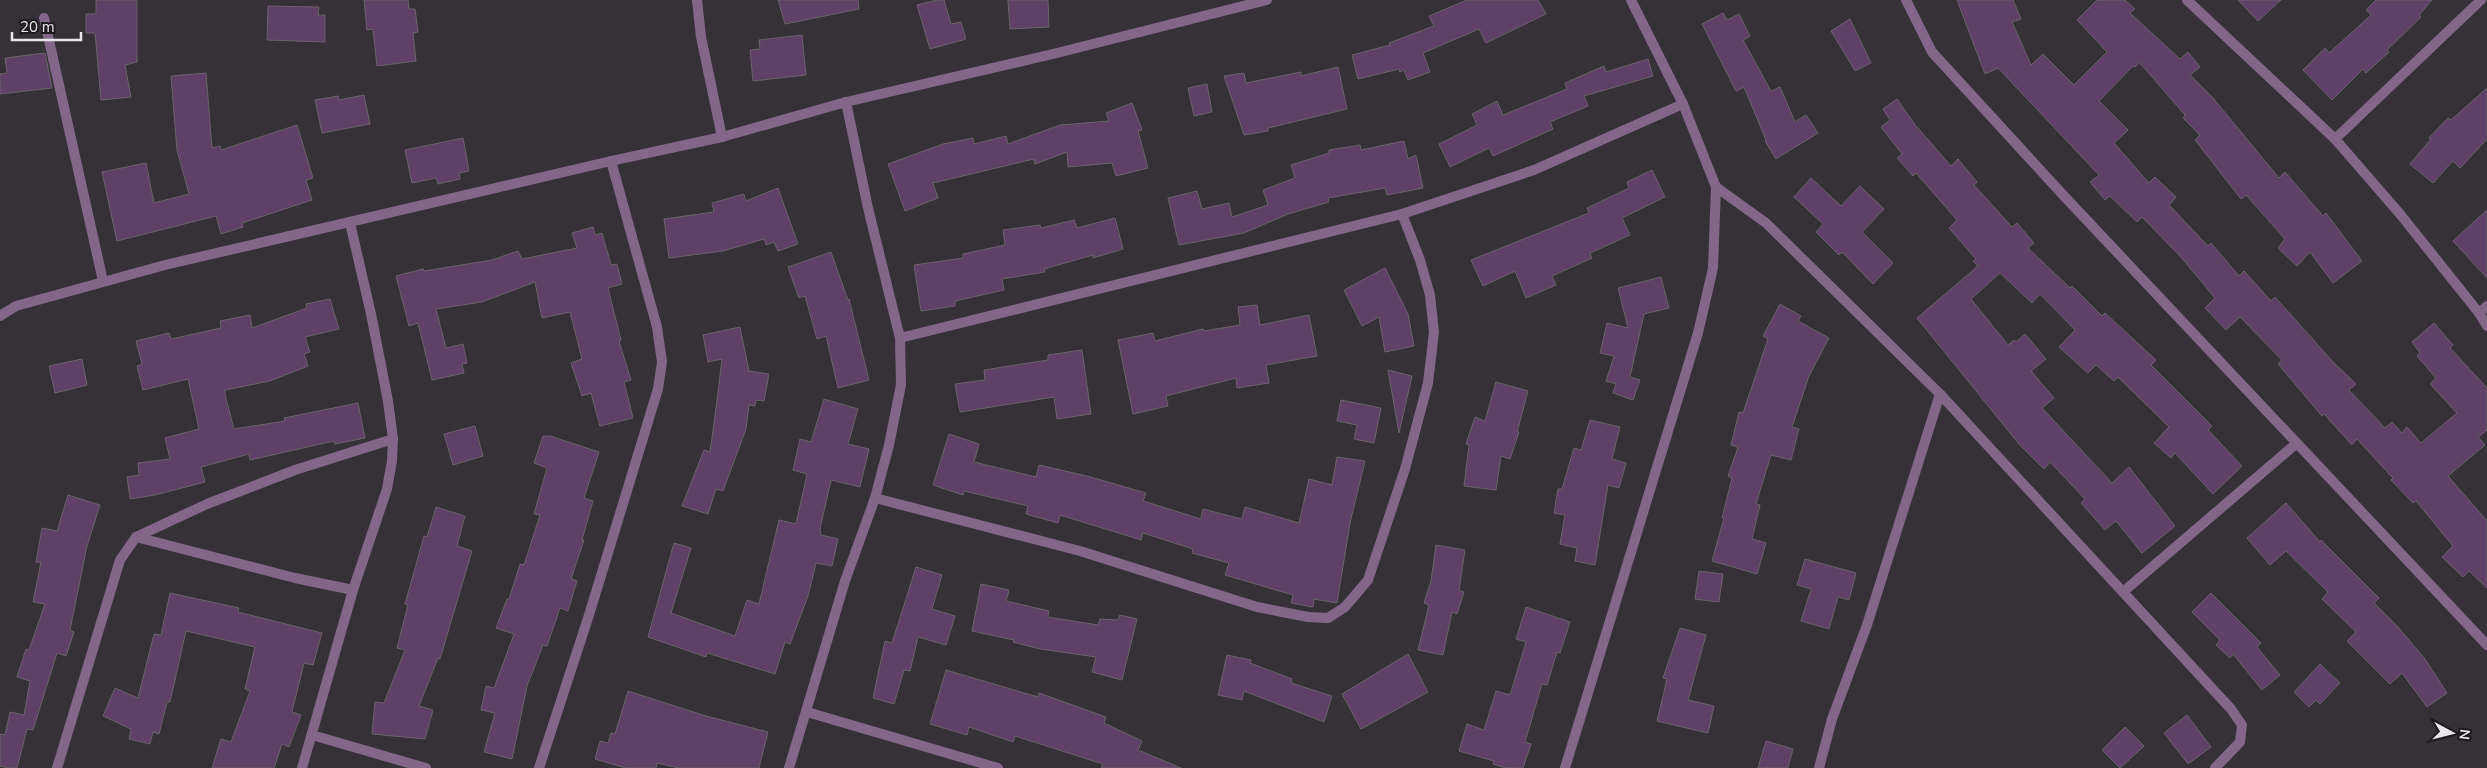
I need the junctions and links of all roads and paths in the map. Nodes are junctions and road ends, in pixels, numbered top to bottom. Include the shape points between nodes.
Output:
1 (697, 0) edge
2 (1266, 0) edge
3 (1631, 0) edge
4 (1906, 0) edge
5 (2187, 0) edge
6 (2481, 0) edge
7 (44, 18) dead end
8 (846, 102) junction
9 (1682, 104) junction
10 (722, 137) junction
11 (2335, 139) junction
12 (611, 161) junction
13 (1716, 186) junction
14 (1402, 214) junction
15 (350, 223) junction
16 (103, 281) junction
17 (2483, 310) edge
18 (0, 316) edge
19 (2487, 326) edge
20 (900, 338) junction
21 (1940, 394) junction
22 (393, 439) junction
23 (2297, 443) junction
24 (875, 498) junction
25 (136, 538) junction
26 (353, 590) junction
27 (2123, 592) junction
28 (2487, 645) edge
29 (807, 712) junction
30 (312, 735) junction
31 (57, 768) edge
32 (302, 768) edge
33 (426, 768) edge
34 (539, 768) edge
35 (789, 768) edge
36 (998, 768) edge
37 (1565, 768) edge
38 (1819, 768) edge
39 (2215, 768) edge

1 - 10 street via 701,37
2 - 8 street
3 - 9 street
4 - 23 street via 1932,52
5 - 11 street
6 - 11 street
7 - 16 street
8 - 10 street
8 - 20 street
9 - 13 street
9 - 14 street via 1534,170
10 - 12 street
11 - 17 street
12 - 15 street
12 - 34 street via 657,327 662,362 652,408
13 - 21 street via 1766,223
13 - 37 street via 1713,268 1698,333
14 - 20 street
14 - 24 street via 1430,296 1434,332 1428,383 1405,469 1368,580 1345,607 1328,618 1257,606 1080,551
15 - 16 street
15 - 22 street via 372,314
16 - 18 street via 16,306
17 - 19 street
20 - 24 street via 901,385
21 - 27 street
21 - 38 street via 1867,625 1832,719
22 - 25 street via 295,470 207,504
22 - 26 street via 387,490
23 - 27 street
23 - 28 street
24 - 29 street via 845,581
25 - 26 street
25 - 31 street via 120,560
26 - 30 street
27 - 39 street via 2242,725 2240,742
29 - 35 street
29 - 36 street
30 - 32 street
30 - 33 street

